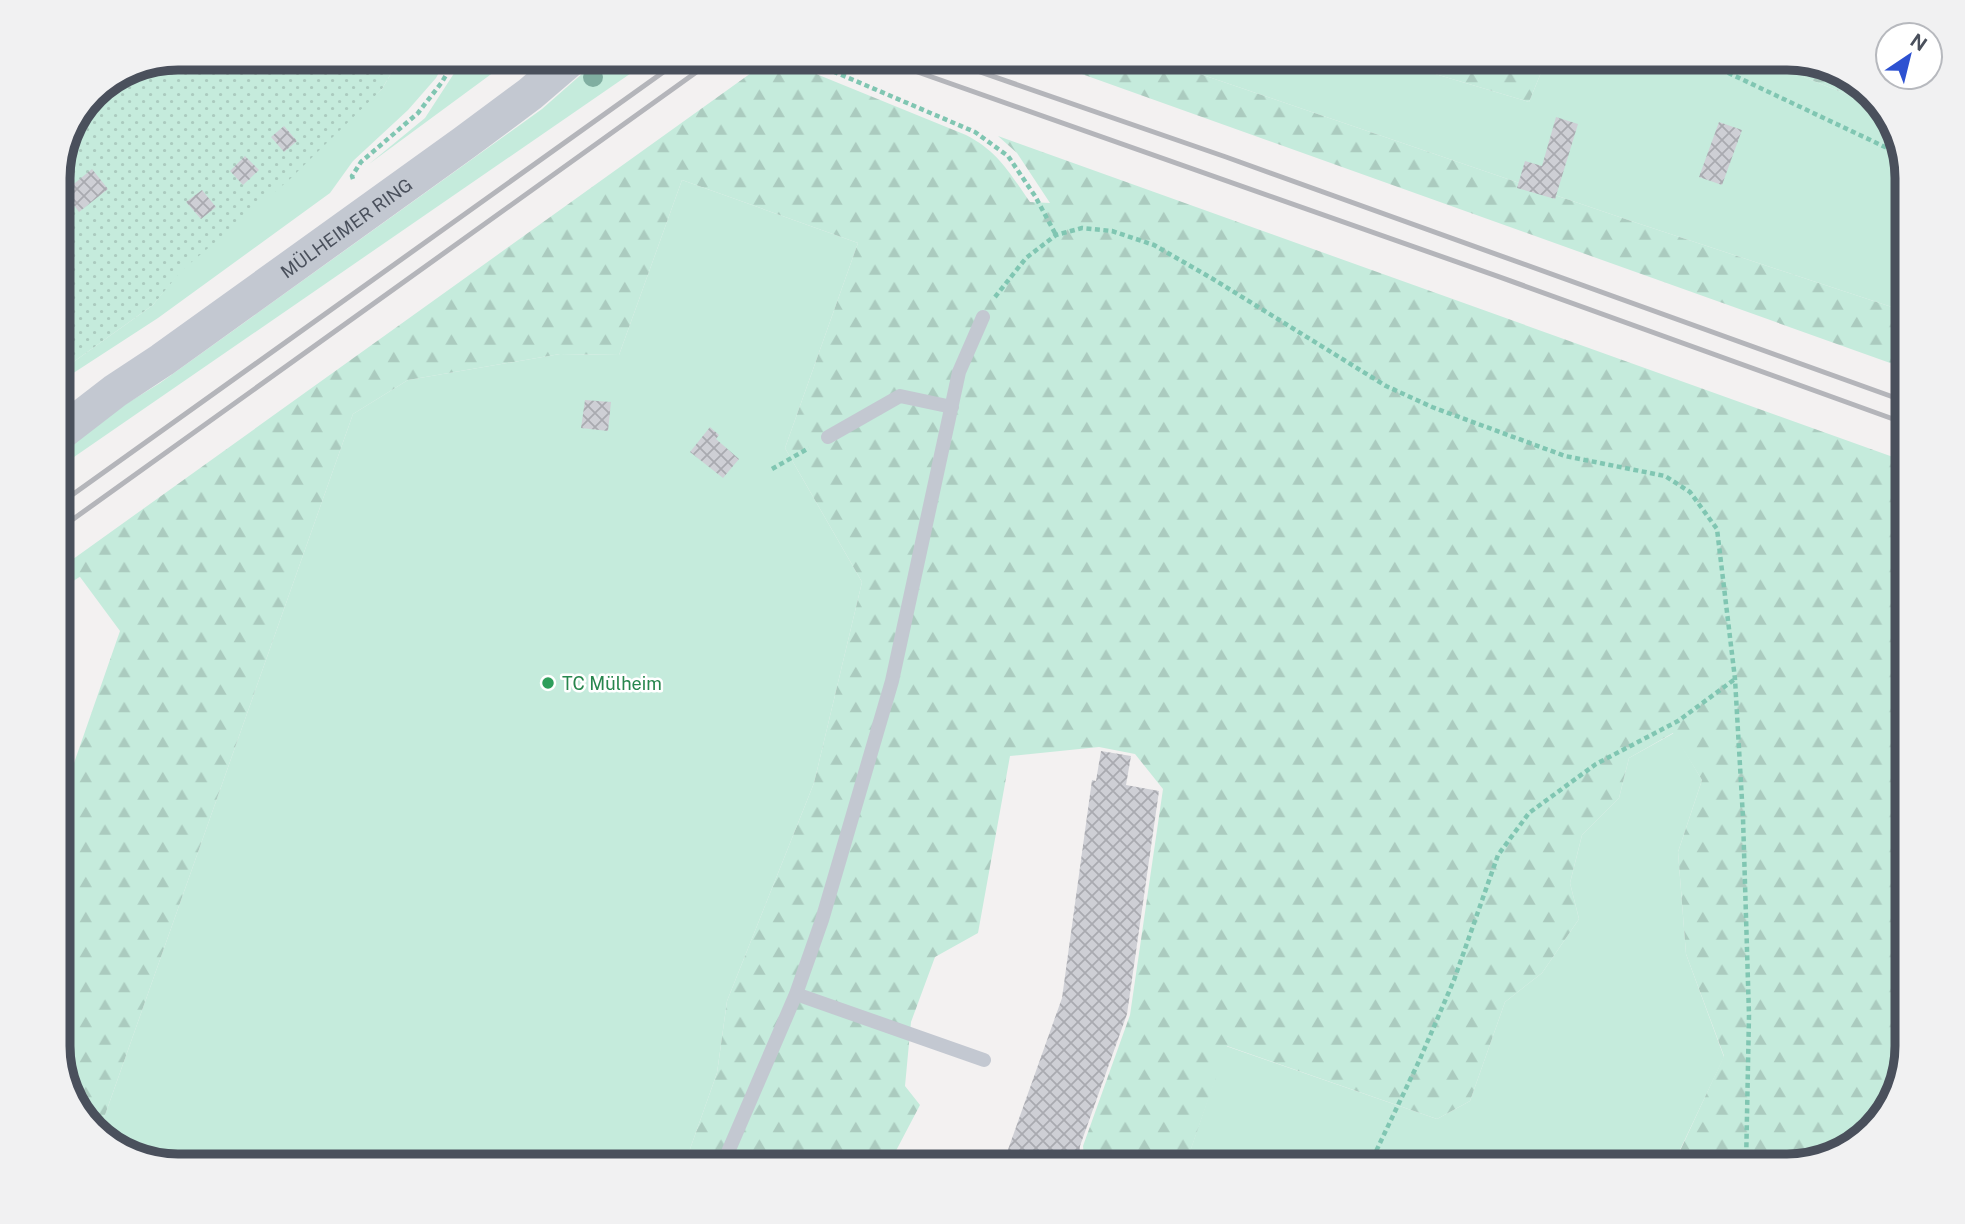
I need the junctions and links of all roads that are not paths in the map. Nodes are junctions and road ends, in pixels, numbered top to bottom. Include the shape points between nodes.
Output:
1 (558, 70) edge
2 (982, 317) road end
3 (115, 391) junction
4 (952, 407) junction
5 (70, 411) edge
6 (70, 426) edge
7 (828, 437) road end
8 (796, 994) junction
9 (984, 1060) dead end
10 (727, 1154) edge

1 - 3 street, MÜLHEIMER RING via 464,143
2 - 4 lane via 959,372
3 - 5 street, MÜLHEIMER RING
3 - 6 street, MÜLHEIMER RING
4 - 7 lane via 900,396
4 - 8 lane via 892,681
8 - 9 lane
8 - 10 lane

